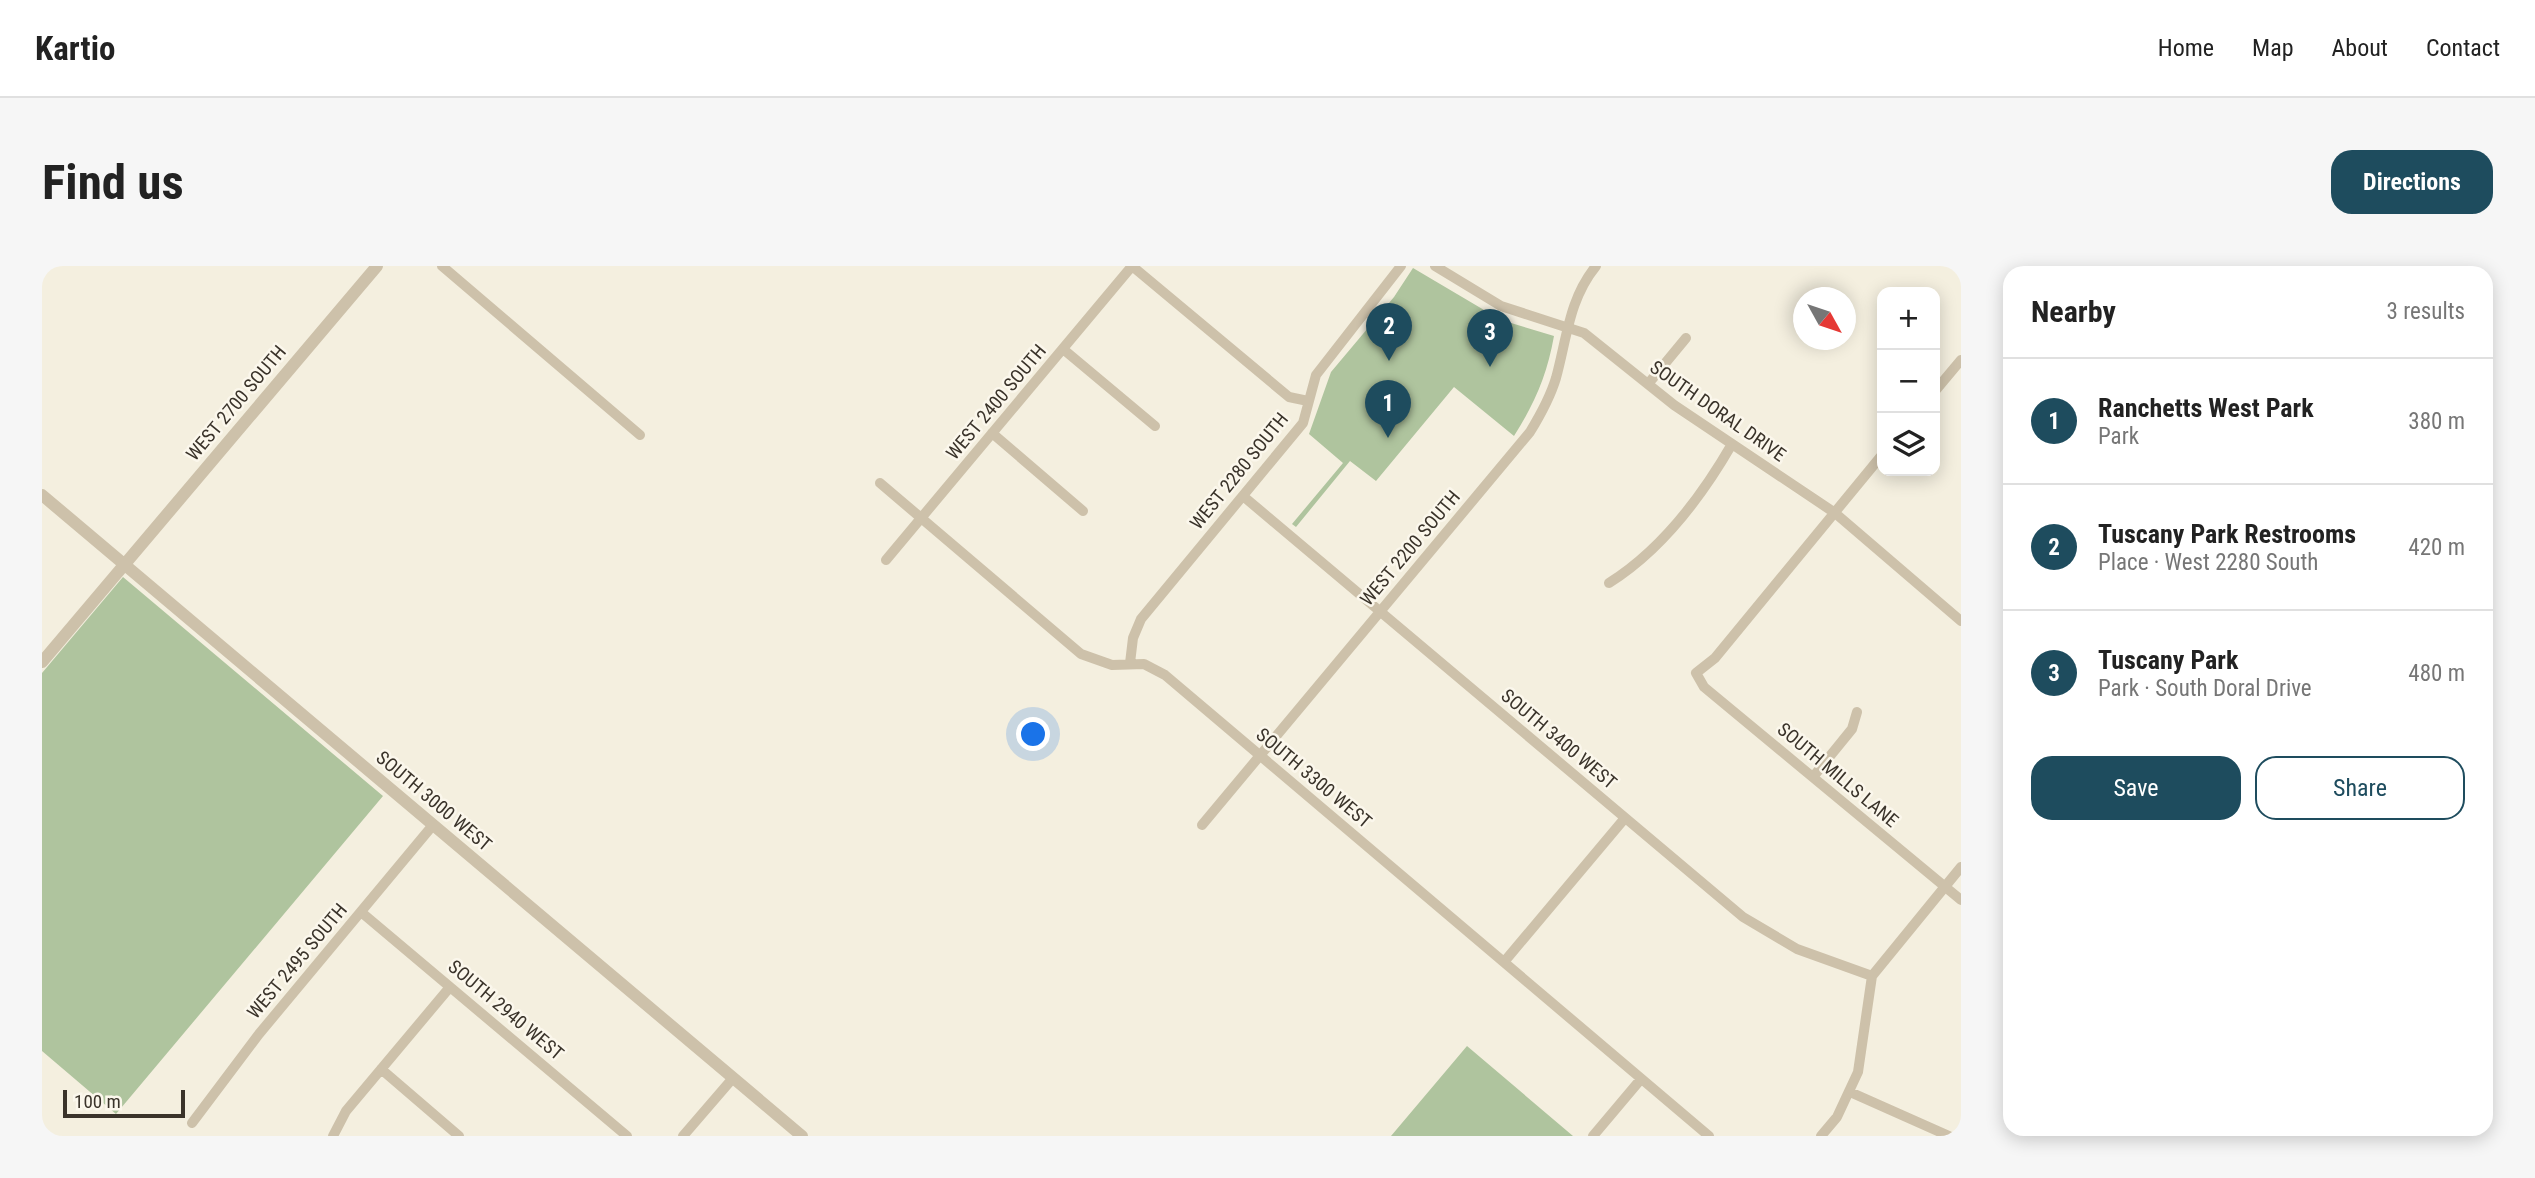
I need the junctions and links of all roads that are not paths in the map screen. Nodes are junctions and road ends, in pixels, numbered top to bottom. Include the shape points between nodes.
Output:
1 (377, 266) edge
2 (442, 266) edge
3 (1132, 266) edge
4 (1401, 266) edge
5 (1434, 266) edge
6 (1596, 266) edge
7 (1568, 327) junction
8 (1686, 338) dead end
9 (1063, 349) junction
10 (1961, 360) edge
11 (1648, 384) junction
12 (1940, 385) edge
13 (1308, 401) junction
14 (1155, 426) dead end
15 (992, 433) junction
16 (640, 435) dead end
17 (1732, 444) junction
18 (1877, 461) edge
19 (880, 483) dead end
20 (42, 495) edge
21 (1243, 496) junction
22 (1083, 511) dead end
23 (1835, 513) junction
24 (921, 517) junction
25 (886, 560) dead end
26 (124, 565) junction
27 (1609, 583) dead end
28 (1380, 611) junction
29 (1961, 621) edge
30 (42, 662) edge
31 (1130, 663) junction
32 (1857, 712) dead end
33 (1260, 755) junction
34 (1813, 777) junction
35 (1625, 818) junction
36 (433, 825) junction
37 (1202, 825) dead end
38 (1961, 867) edge
39 (1945, 887) junction
40 (1961, 900) edge
41 (361, 912) junction
42 (1504, 962) junction
43 (1871, 976) junction
44 (450, 987) junction
45 (381, 1069) junction
46 (733, 1078) junction
47 (1642, 1079) junction
48 (1850, 1092) junction
49 (192, 1123) dead end
50 (333, 1136) edge
51 (459, 1136) edge
52 (627, 1136) edge
53 (683, 1136) edge
54 (802, 1136) edge
55 (1594, 1136) edge
56 (1709, 1136) edge
57 (1821, 1136) edge
58 (1949, 1136) edge

1 - 26 street, WEST 2700 SOUTH
2 - 16 street
3 - 9 street, WEST 2400 SOUTH
3 - 13 street via 1289,397
4 - 13 street, WEST 2280 SOUTH via 1316,375
5 - 7 street, SOUTH DORAL DRIVE via 1501,306
6 - 7 street, WEST 2200 SOUTH via 1577,294
7 - 11 street, SOUTH DORAL DRIVE via 1584,333
7 - 28 street, WEST 2200 SOUTH via 1546,405 1530,432
8 - 11 street
9 - 14 street
9 - 15 street, WEST 2400 SOUTH
10 - 12 street
11 - 17 street, SOUTH DORAL DRIVE
13 - 21 street, WEST 2280 SOUTH via 1303,423
15 - 22 street
15 - 24 street, WEST 2400 SOUTH
17 - 23 street, SOUTH DORAL DRIVE
17 - 27 street via 1679,519
18 - 23 street
19 - 24 street, SOUTH 3300 WEST
20 - 26 street, SOUTH 3000 WEST
21 - 28 street, SOUTH 3400 WEST
21 - 31 street, WEST 2280 SOUTH via 1141,619
23 - 29 street, SOUTH DORAL DRIVE
23 - 34 street, SOUTH MILLS LANE via 1716,658 1696,673 1704,687
24 - 25 street, WEST 2400 SOUTH
24 - 31 street, SOUTH 3300 WEST via 1081,653 1096,662
26 - 30 street, WEST 2700 SOUTH
26 - 36 street, SOUTH 3000 WEST
28 - 33 street, WEST 2200 SOUTH
28 - 35 street, SOUTH 3400 WEST
31 - 33 street, SOUTH 3300 WEST via 1144,664 1165,675
32 - 34 street via 1852,729
33 - 37 street, WEST 2200 SOUTH
33 - 42 street, SOUTH 3300 WEST
34 - 39 street, SOUTH MILLS LANE
35 - 42 street
35 - 43 street, SOUTH 3400 WEST via 1770,936
36 - 41 street, WEST 2495 SOUTH
36 - 46 street, SOUTH 3000 WEST
38 - 39 street
39 - 40 street, SOUTH MILLS LANE
39 - 43 street
41 - 44 street, SOUTH 2940 WEST
41 - 49 street, WEST 2495 SOUTH
42 - 47 street, SOUTH 3300 WEST
43 - 48 street via 1858,1072
44 - 45 street
44 - 52 street, SOUTH 2940 WEST
45 - 50 street via 346,1111
45 - 51 street
46 - 53 street
46 - 54 street, SOUTH 3000 WEST
47 - 55 street
47 - 56 street, SOUTH 3300 WEST
48 - 57 street
48 - 58 street

